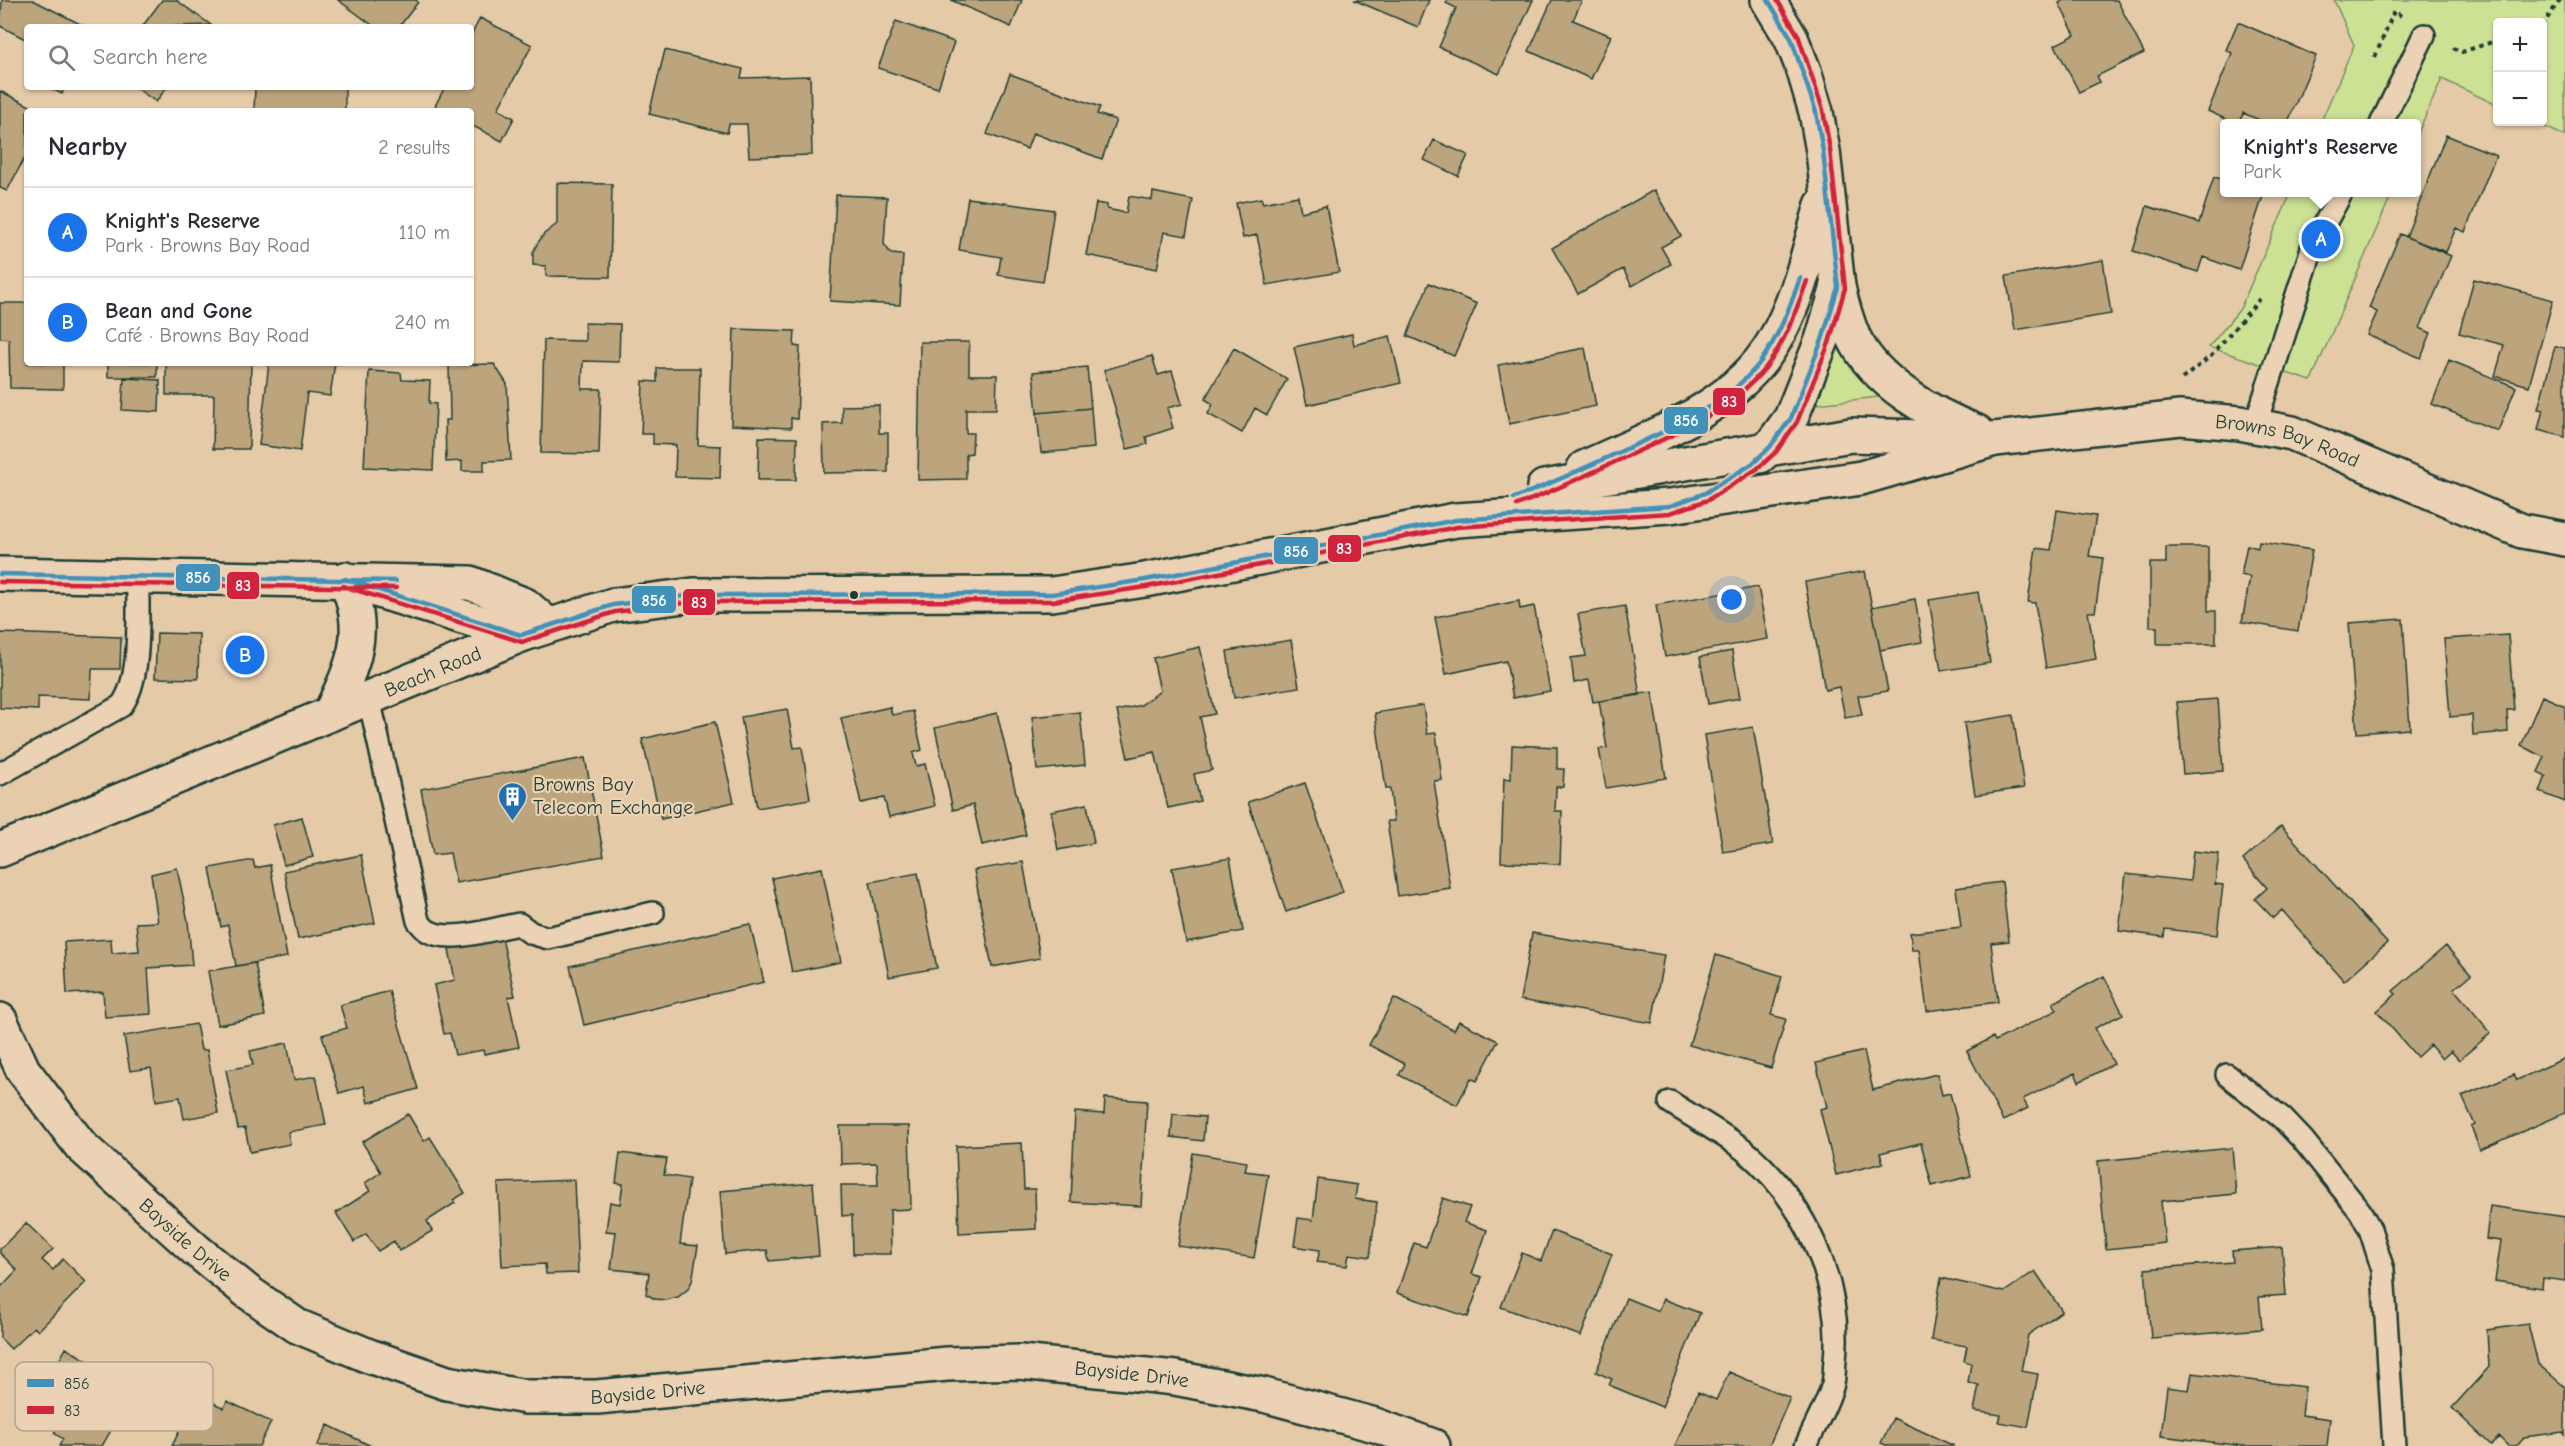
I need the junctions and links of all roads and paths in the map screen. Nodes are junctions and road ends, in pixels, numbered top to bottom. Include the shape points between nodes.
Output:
1 (1768, 0) edge
2 (2560, 0) edge
3 (2547, 19) edge
4 (2424, 35) dead end
5 (2383, 119) edge
6 (1827, 189) junction
7 (2339, 197) edge
8 (1838, 287) junction
9 (2266, 290) dead end
10 (2178, 382) dead end
11 (2255, 426) junction
12 (1995, 439) junction
13 (1770, 447) junction
14 (1544, 487) junction
15 (1670, 506) junction
16 (1456, 520) junction
17 (2565, 539) edge
18 (0, 574) edge
19 (138, 577) junction
20 (345, 579) junction
21 (534, 630) junction
22 (369, 698) junction
23 (330, 714) junction
24 (0, 774) edge
25 (0, 850) edge
26 (653, 913) dead end
27 (0, 1020) edge
28 (2227, 1075) dead end
29 (1670, 1102) dead end
30 (1433, 1446) edge
31 (1806, 1446) edge
32 (2394, 1446) edge

1 - 6 main road, Beach Road via 1791,38 1804,71 1816,112
2 - 3 path
4 - 5 lane
6 - 8 main road, Beach Road
6 - 14 main road, Beach Road via 1788,312 1774,343 1743,381 1699,412
7 - 11 lane via 2313,245
8 - 12 main road via 1854,339 1874,365 1914,403
8 - 13 main road, Beach Road via 1793,413
9 - 10 path via 2211,356
11 - 12 main road, Browns Bay Road via 2180,418
11 - 17 main road, Browns Bay Road via 2292,433 2522,531
12 - 13 main road, Browns Bay Road via 1851,435
12 - 15 main road, Browns Bay Road via 1861,478
13 - 14 main road, Browns Bay Road
13 - 15 main road, Beach Road via 1732,478
14 - 16 main road, Beach Road
15 - 16 main road, Beach Road
16 - 21 main road, Beach Road via 1052,594 693,595 613,605
18 - 19 main road
19 - 20 main road
19 - 24 lane via 135,676 129,695 121,706
20 - 21 main road
20 - 23 main road via 357,615 357,651
21 - 22 main road, Beach Road
22 - 23 main road, Beach Road
22 - 26 lane via 418,921 428,931 459,935 519,924 548,938
23 - 25 main road, Beach Road
27 - 30 main road, Bayside Drive via 23,1070 81,1146 196,1250 297,1326 447,1383 526,1397 597,1397 947,1364 1020,1362 1175,1378 1264,1395 1375,1425
28 - 32 lane via 2282,1118 2303,1140 2370,1229 2383,1270
29 - 31 lane via 1743,1150 1760,1167 1790,1202 1822,1260 1836,1311 1837,1344 1833,1386

